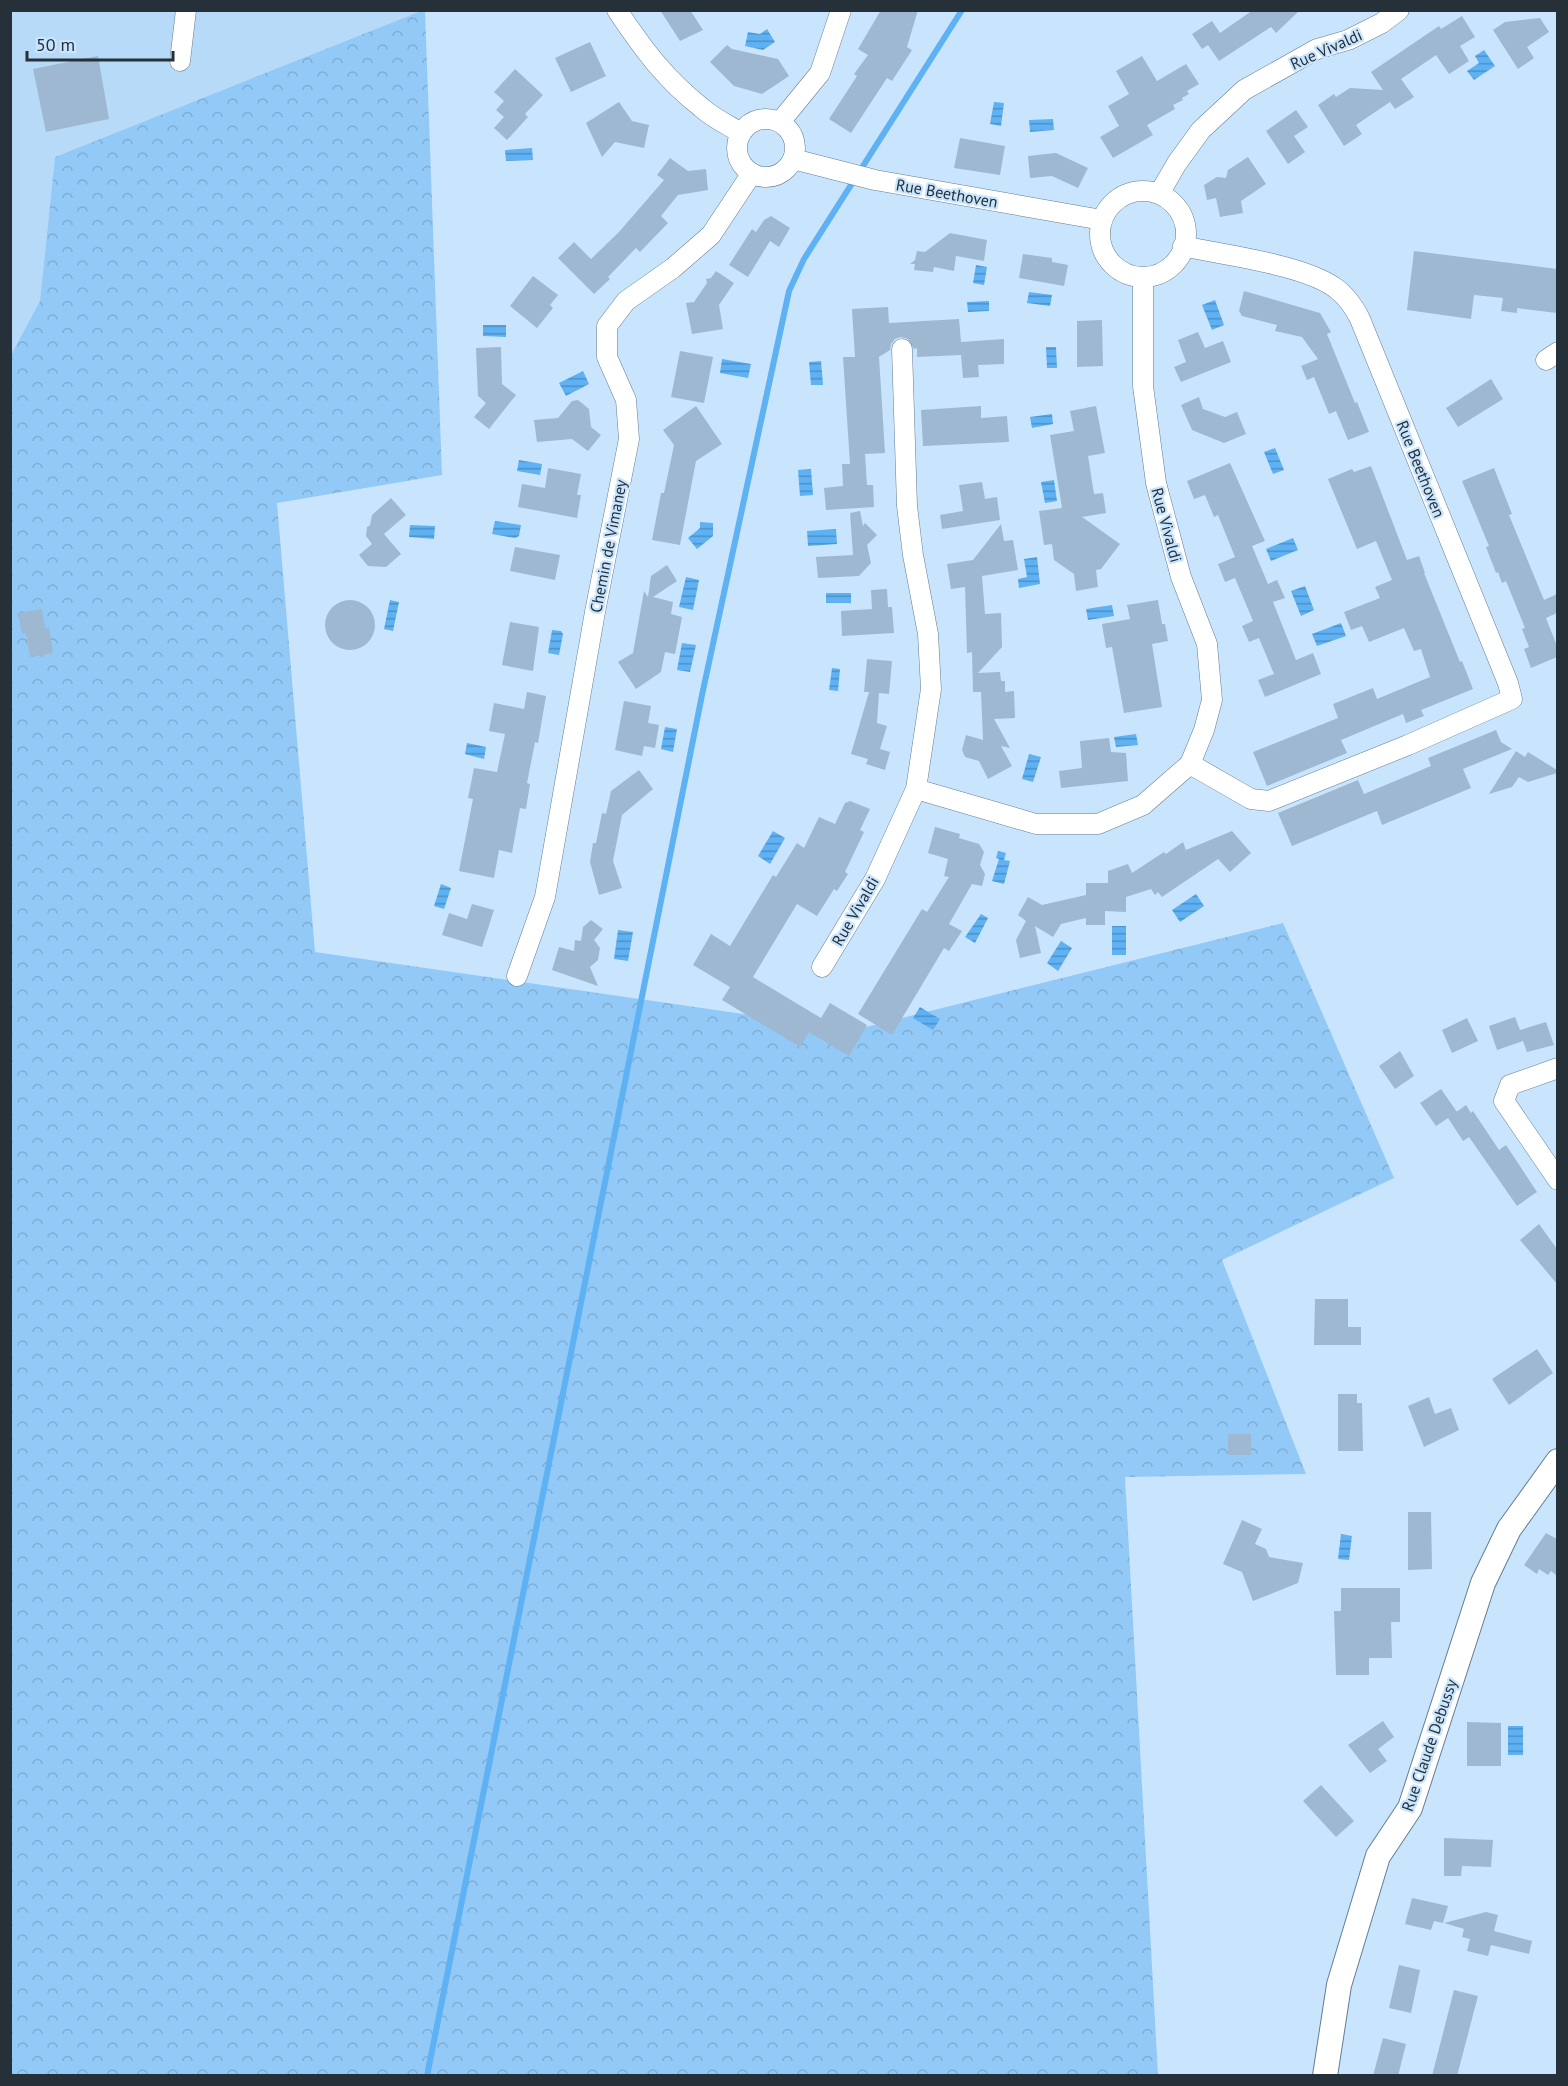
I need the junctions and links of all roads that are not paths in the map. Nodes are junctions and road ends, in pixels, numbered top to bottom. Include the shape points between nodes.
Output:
1 (186, 10) edge
2 (617, 10) edge
3 (841, 10) edge
4 (1399, 10) edge
5 (180, 61) dead end
6 (780, 122) junction
7 (741, 133) junction
8 (794, 159) junction
9 (752, 173) junction
10 (1159, 194) junction
11 (1102, 220) junction
12 (1183, 246) junction
13 (1143, 278) junction
14 (902, 349) dead end
15 (1190, 764) junction
16 (916, 789) junction
17 (822, 967) dead end
18 (517, 976) dead end
19 (1557, 1068) edge
20 (1557, 1180) edge
21 (1557, 1461) edge
22 (1325, 2076) edge

1 - 5 street
2 - 7 street via 649,58 672,82 703,110
3 - 6 street via 820,73
4 - 10 street, Rue Vivaldi via 1382,23 1348,40 1317,49 1244,90 1201,130
6 - 7 street via 754,121
6 - 8 street via 792,134
7 - 9 street via 740,159
8 - 9 street via 771,177
8 - 11 street, Rue Beethoven via 849,175
9 - 18 street, Chemin de Vimaney via 711,235 626,301 607,326 607,357 626,400 629,439 545,897
10 - 11 street via 1132,193 1119,198
10 - 12 street via 1179,212 1186,236
11 - 13 street via 1102,249 1109,261 1120,271
12 - 13 street via 1170,268
12 - 15 street, Rue Beethoven via 1316,277 1337,288 1351,302 1512,699 1269,801 1251,799
13 - 15 street, Rue Vivaldi via 1143,386 1156,483 1181,577 1207,644 1212,700
14 - 16 street, Rue Vivaldi via 907,506 928,634 931,689
15 - 16 street, Rue Vivaldi via 1143,805 1098,824 1036,824
16 - 17 street, Rue Vivaldi via 875,879
19 - 20 street via 1510,1085 1504,1101
21 - 22 street, Rue Claude Debussy via 1509,1529 1483,1583 1410,1808 1378,1856 1339,1985

